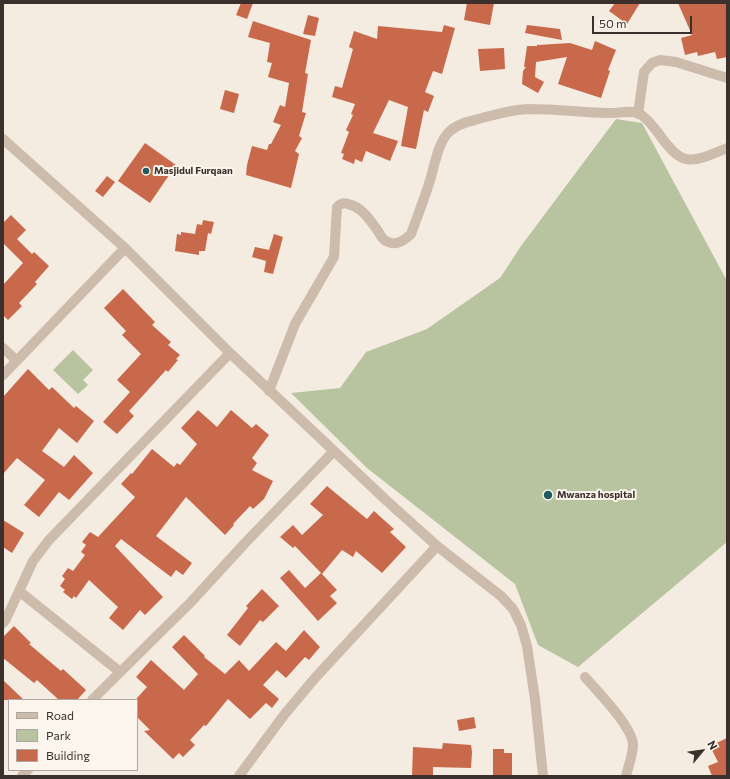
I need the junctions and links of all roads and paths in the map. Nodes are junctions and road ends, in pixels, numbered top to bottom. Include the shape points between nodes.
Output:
1 (727, 78) edge
2 (638, 114) junction
3 (3, 139) edge
4 (727, 148) edge
5 (125, 248) junction
6 (3, 348) edge
7 (230, 353) junction
8 (16, 360) junction
9 (3, 374) edge
10 (269, 390) junction
11 (334, 451) junction
12 (437, 546) junction
13 (19, 591) junction
14 (3, 623) edge
15 (120, 672) junction
16 (585, 677) dead end
17 (93, 699) edge
18 (239, 776) edge
19 (543, 776) edge
20 (626, 776) edge

1 - 2 street via 676,62 660,60 644,72
2 - 4 street via 648,121 670,149 689,160
2 - 10 street via 528,109 464,123 449,131 442,141 411,234 399,243 385,240 362,211 352,205 339,204 336,214 334,257 295,324
3 - 5 street
5 - 7 street
5 - 8 street
6 - 8 street
7 - 10 street
7 - 13 street via 49,540 33,561
8 - 9 street
10 - 11 street
11 - 12 street
11 - 15 street via 191,602
12 - 18 street via 315,678
12 - 19 street via 501,596 521,625 527,646
13 - 14 street
13 - 15 street
15 - 17 street
16 - 20 street via 630,732 633,745

